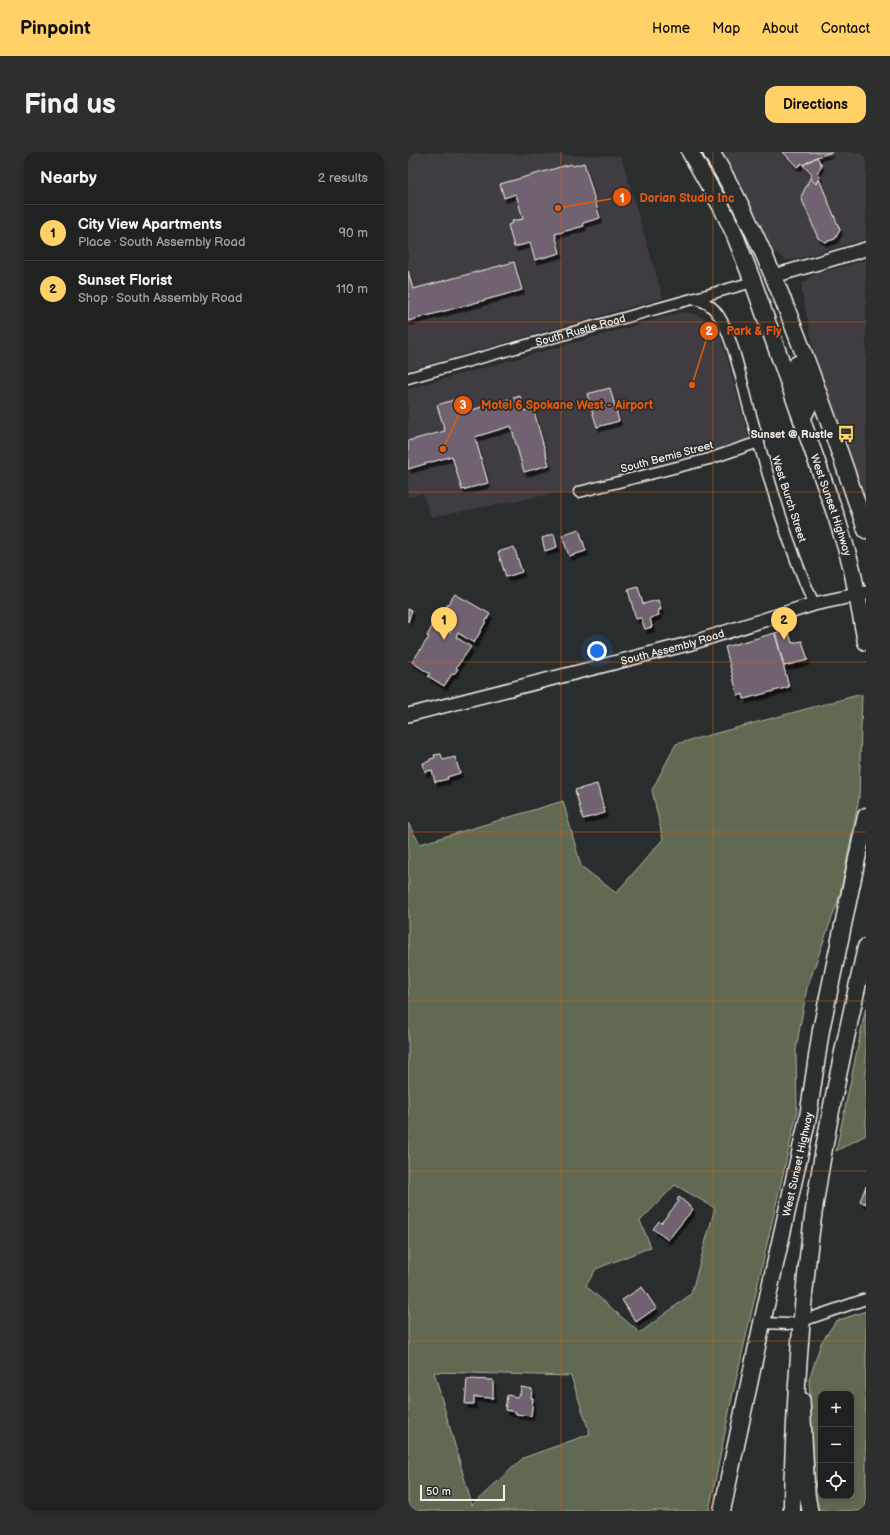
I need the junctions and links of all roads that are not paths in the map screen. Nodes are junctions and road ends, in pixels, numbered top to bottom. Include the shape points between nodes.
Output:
1 (690, 152) edge
2 (711, 152) edge
3 (722, 208) junction
4 (866, 249) edge
5 (774, 276) junction
6 (753, 282) junction
7 (692, 299) junction
8 (408, 378) edge
9 (802, 419) junction
10 (759, 442) junction
11 (580, 492) dead end
12 (866, 530) edge
13 (861, 594) edge
14 (814, 604) junction
15 (866, 642) edge
16 (408, 715) edge
17 (866, 816) edge
18 (866, 947) edge
19 (866, 1298) edge
20 (802, 1321) junction
21 (762, 1323) junction
22 (800, 1345) junction
23 (729, 1475) junction
24 (722, 1511) edge
25 (730, 1511) edge
26 (792, 1511) edge
27 (810, 1511) edge

1 - 3 main road, West Sunset Highway
2 - 5 main road via 747,217
3 - 5 main road via 742,220 762,267 768,275
3 - 6 main road, West Sunset Highway
4 - 5 street
5 - 9 main road via 775,297 808,398 808,407
5 - 12 main road via 824,407
6 - 7 street, South Rustle Road
6 - 9 main road, West Sunset Highway
7 - 8 street, South Rustle Road
7 - 10 street, West Burch Street via 700,300 716,312 725,328
9 - 13 main road, West Sunset Highway
10 - 11 street, South Bemis Street via 709,459
10 - 14 street, West Burch Street via 800,573
13 - 14 street, South Assembly Road
13 - 15 main road, West Sunset Highway
14 - 16 street, South Assembly Road via 688,644
17 - 21 main road, West Sunset Highway via 821,1030 808,1118
18 - 20 main road, West Sunset Highway via 845,1041 815,1202
19 - 20 street
20 - 21 street via 788,1324
20 - 22 main road, West Sunset Highway
21 - 23 main road, West Sunset Highway
22 - 26 main road, West Sunset Highway
22 - 27 main road
23 - 24 main road, West Sunset Highway
23 - 25 main road

